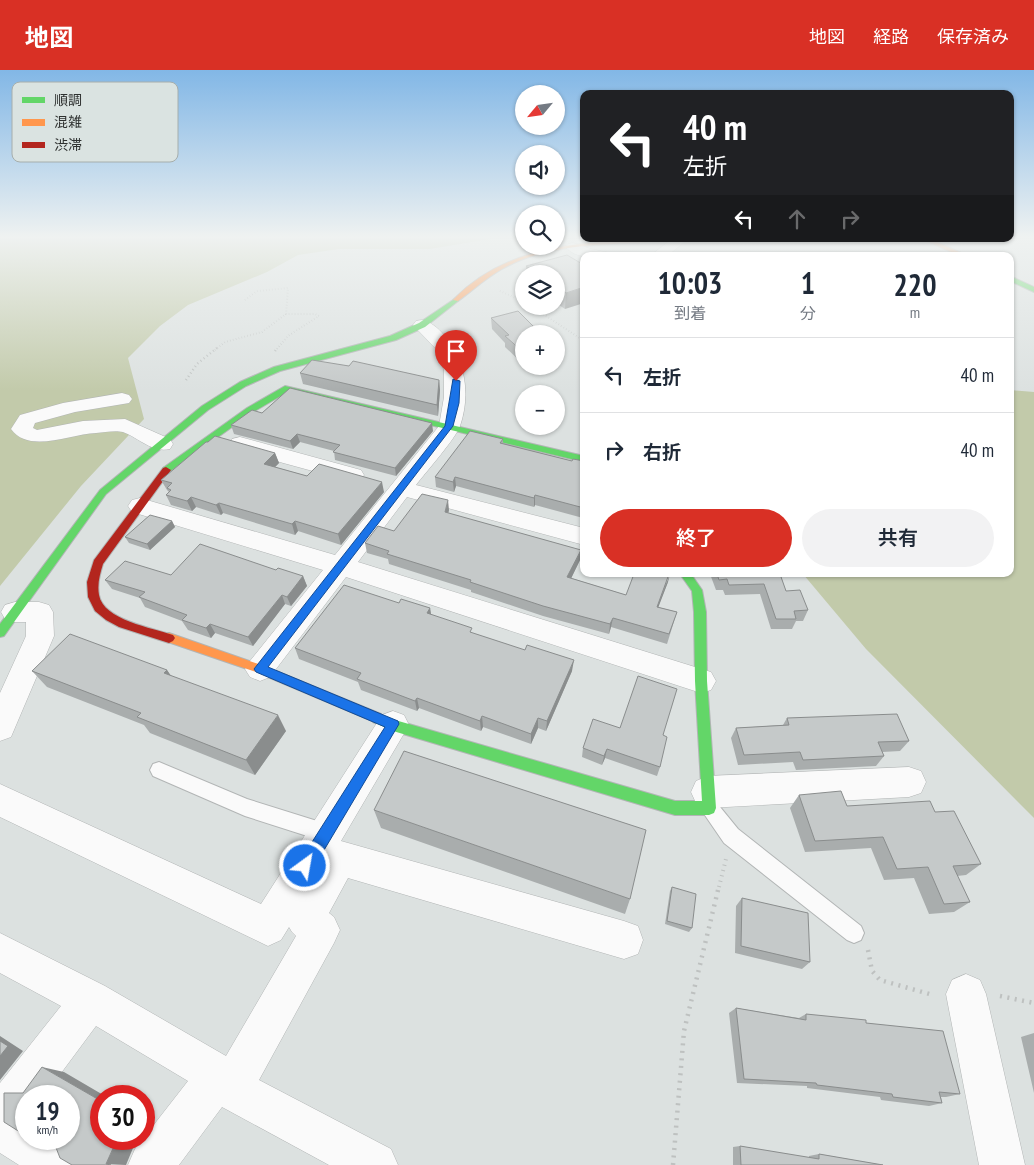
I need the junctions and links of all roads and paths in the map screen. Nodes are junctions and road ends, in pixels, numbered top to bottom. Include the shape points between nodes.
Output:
1 (277, 289) edge
2 (288, 289) edge
3 (470, 289) edge
4 (245, 300) dead end
5 (286, 314) junction
6 (545, 315) edge
7 (422, 325) junction
8 (580, 338) edge
9 (277, 370) junction
10 (186, 380) dead end
11 (122, 399) dead end
12 (449, 426) junction
13 (213, 436) junction
14 (162, 444) junction
15 (580, 458) edge
16 (386, 485) junction
17 (140, 506) junction
18 (580, 536) edge
19 (341, 566) junction
20 (687, 577) edge
21 (7, 623) edge
22 (260, 669) junction
23 (701, 681) junction
24 (393, 724) junction
25 (0, 727) edge
26 (159, 770) dead end
27 (908, 782) dead end
28 (0, 800) edge
29 (708, 800) junction
30 (731, 836) junction
31 (327, 848) junction
32 (854, 933) joint
33 (624, 940) dead end
34 (0, 952) edge
35 (91, 1000) junction
36 (968, 1001) joint
37 (225, 1082) junction
38 (0, 1119) edge
39 (0, 1127) edge
40 (60, 1165) edge
41 (152, 1165) edge
42 (375, 1165) edge
43 (673, 1165) edge
44 (1002, 1165) edge

1 - 4 path via 257,291
2 - 5 path
3 - 7 street
5 - 9 path via 319,316 278,344 275,351 262,356 261,359
5 - 10 path via 262,332 225,342 196,364
6 - 8 path
7 - 9 street via 393,338
7 - 12 street via 438,338 452,360 454,403
9 - 14 street via 244,384 205,408
11 - 14 street via 53,410 27,419 22,428 27,434 37,436 125,425
12 - 13 street via 288,388
12 - 15 street
12 - 16 street
13 - 16 street
13 - 17 street via 167,470
14 - 21 street via 103,492
16 - 18 street
16 - 19 street
17 - 19 street
17 - 22 street via 93,574 91,586 96,607 112,619
19 - 22 street
19 - 23 street
20 - 23 street via 697,590 700,612
21 - 25 street via 39,612 40,636
22 - 24 street
23 - 29 street
24 - 29 street via 675,808
24 - 31 street
26 - 31 lane via 245,807
27 - 29 street
28 - 31 street via 268,927
29 - 30 lane
30 - 32 lane
30 - 43 path via 684,1031
31 - 33 street
31 - 37 street via 305,919 321,930
32 - 36 path via 867,949 872,971 880,980
34 - 35 street
35 - 37 street
35 - 38 street
36 - 44 street
37 - 41 street
37 - 42 street
39 - 40 street

